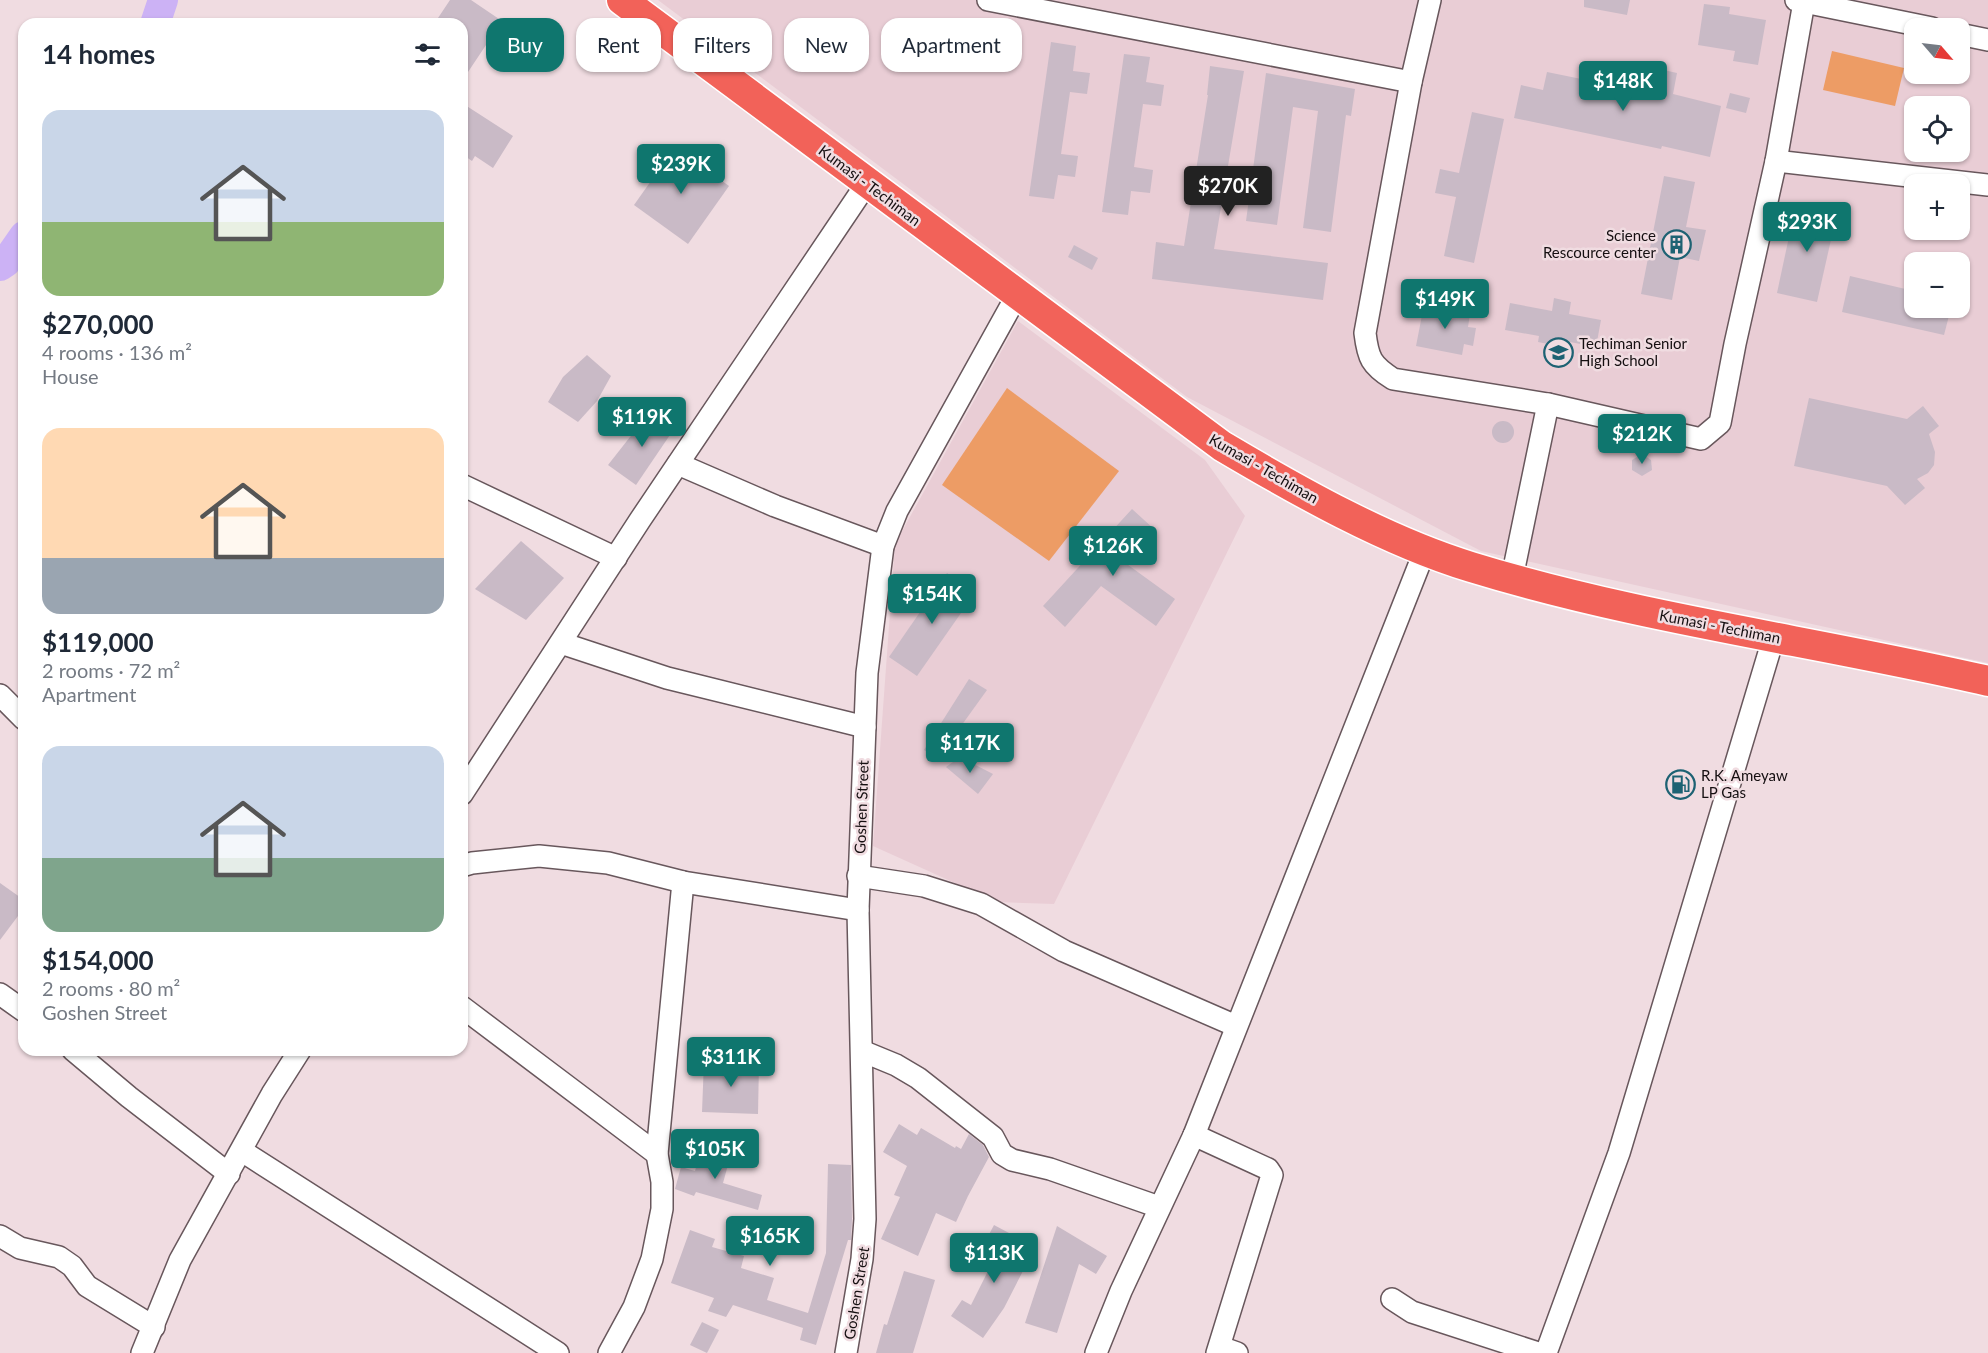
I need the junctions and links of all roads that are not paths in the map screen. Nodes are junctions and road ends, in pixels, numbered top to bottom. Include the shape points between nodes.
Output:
1 (622, 0) edge
2 (988, 0) edge
3 (1430, 0) edge
4 (1800, 1) edge
5 (1904, 22) edge
6 (1970, 36) edge
7 (1988, 40) edge
8 (1411, 82) junction
9 (1776, 161) junction
10 (867, 183) junction
11 (1988, 185) edge
12 (1017, 295) junction
13 (1548, 404) junction
14 (678, 464) junction
15 (468, 488) edge
16 (883, 546) junction
17 (1425, 550) junction
18 (616, 558) junction
19 (1512, 578) junction
20 (1774, 636) junction
21 (561, 643) junction
22 (1988, 681) edge
23 (0, 695) edge
24 (18, 713) edge
25 (865, 727) junction
26 (468, 777) edge
27 (468, 865) edge
28 (858, 876) junction
29 (683, 882) junction
30 (858, 910) junction
31 (0, 994) edge
32 (18, 1007) edge
33 (468, 1012) edge
34 (1236, 1026) junction
35 (862, 1051) junction
36 (80, 1056) edge
37 (296, 1056) edge
38 (1194, 1135) junction
39 (242, 1151) junction
40 (657, 1154) junction
41 (229, 1174) junction
42 (1159, 1207) junction
43 (0, 1236) edge
44 (1392, 1299) dead end
45 (154, 1327) junction
46 (147, 1351) edge
47 (1225, 1351) edge
48 (558, 1353) edge
49 (609, 1353) edge
50 (846, 1353) edge
51 (1096, 1353) edge
52 (1538, 1353) edge
53 (1546, 1353) edge

1 - 10 highway, Kumasi - Techiman
2 - 8 street
3 - 8 street
4 - 5 street
4 - 9 street
6 - 7 street
8 - 13 street via 1365,333 1368,356 1393,379
9 - 11 street
9 - 13 street via 1720,423 1701,439
10 - 12 highway, Kumasi - Techiman
10 - 14 street
12 - 16 street, Goshen Street via 897,511
12 - 17 highway, Kumasi - Techiman via 1222,446 1285,483
13 - 19 street
14 - 16 street
14 - 18 street
15 - 18 street
16 - 25 street, Goshen Street via 867,673
17 - 19 highway, Kumasi - Techiman
17 - 34 street
18 - 21 street
19 - 20 highway, Kumasi - Techiman via 1636,610
20 - 22 highway, Kumasi - Techiman
20 - 53 street via 1619,1153
21 - 25 street via 667,678
21 - 26 street
23 - 24 street
25 - 28 street, Goshen Street
27 - 29 street via 539,856 608,862
28 - 30 street, Goshen Street
28 - 34 street via 924,886 981,904 1064,951
29 - 30 street
29 - 40 street
30 - 35 street, Goshen Street
31 - 32 street
33 - 40 street
34 - 38 street
35 - 42 street via 918,1078 993,1137 1002,1154 1012,1160 1050,1169
35 - 50 street, Goshen Street via 865,1220
36 - 41 street
37 - 39 street
38 - 42 street
38 - 47 street via 1272,1174 1248,1248
39 - 41 street
39 - 48 street
40 - 49 street via 662,1209 652,1259 634,1307
41 - 45 street via 180,1260
42 - 51 street
43 - 45 street via 20,1248 59,1257 72,1266 87,1286
44 - 52 street via 1412,1312
45 - 46 street

